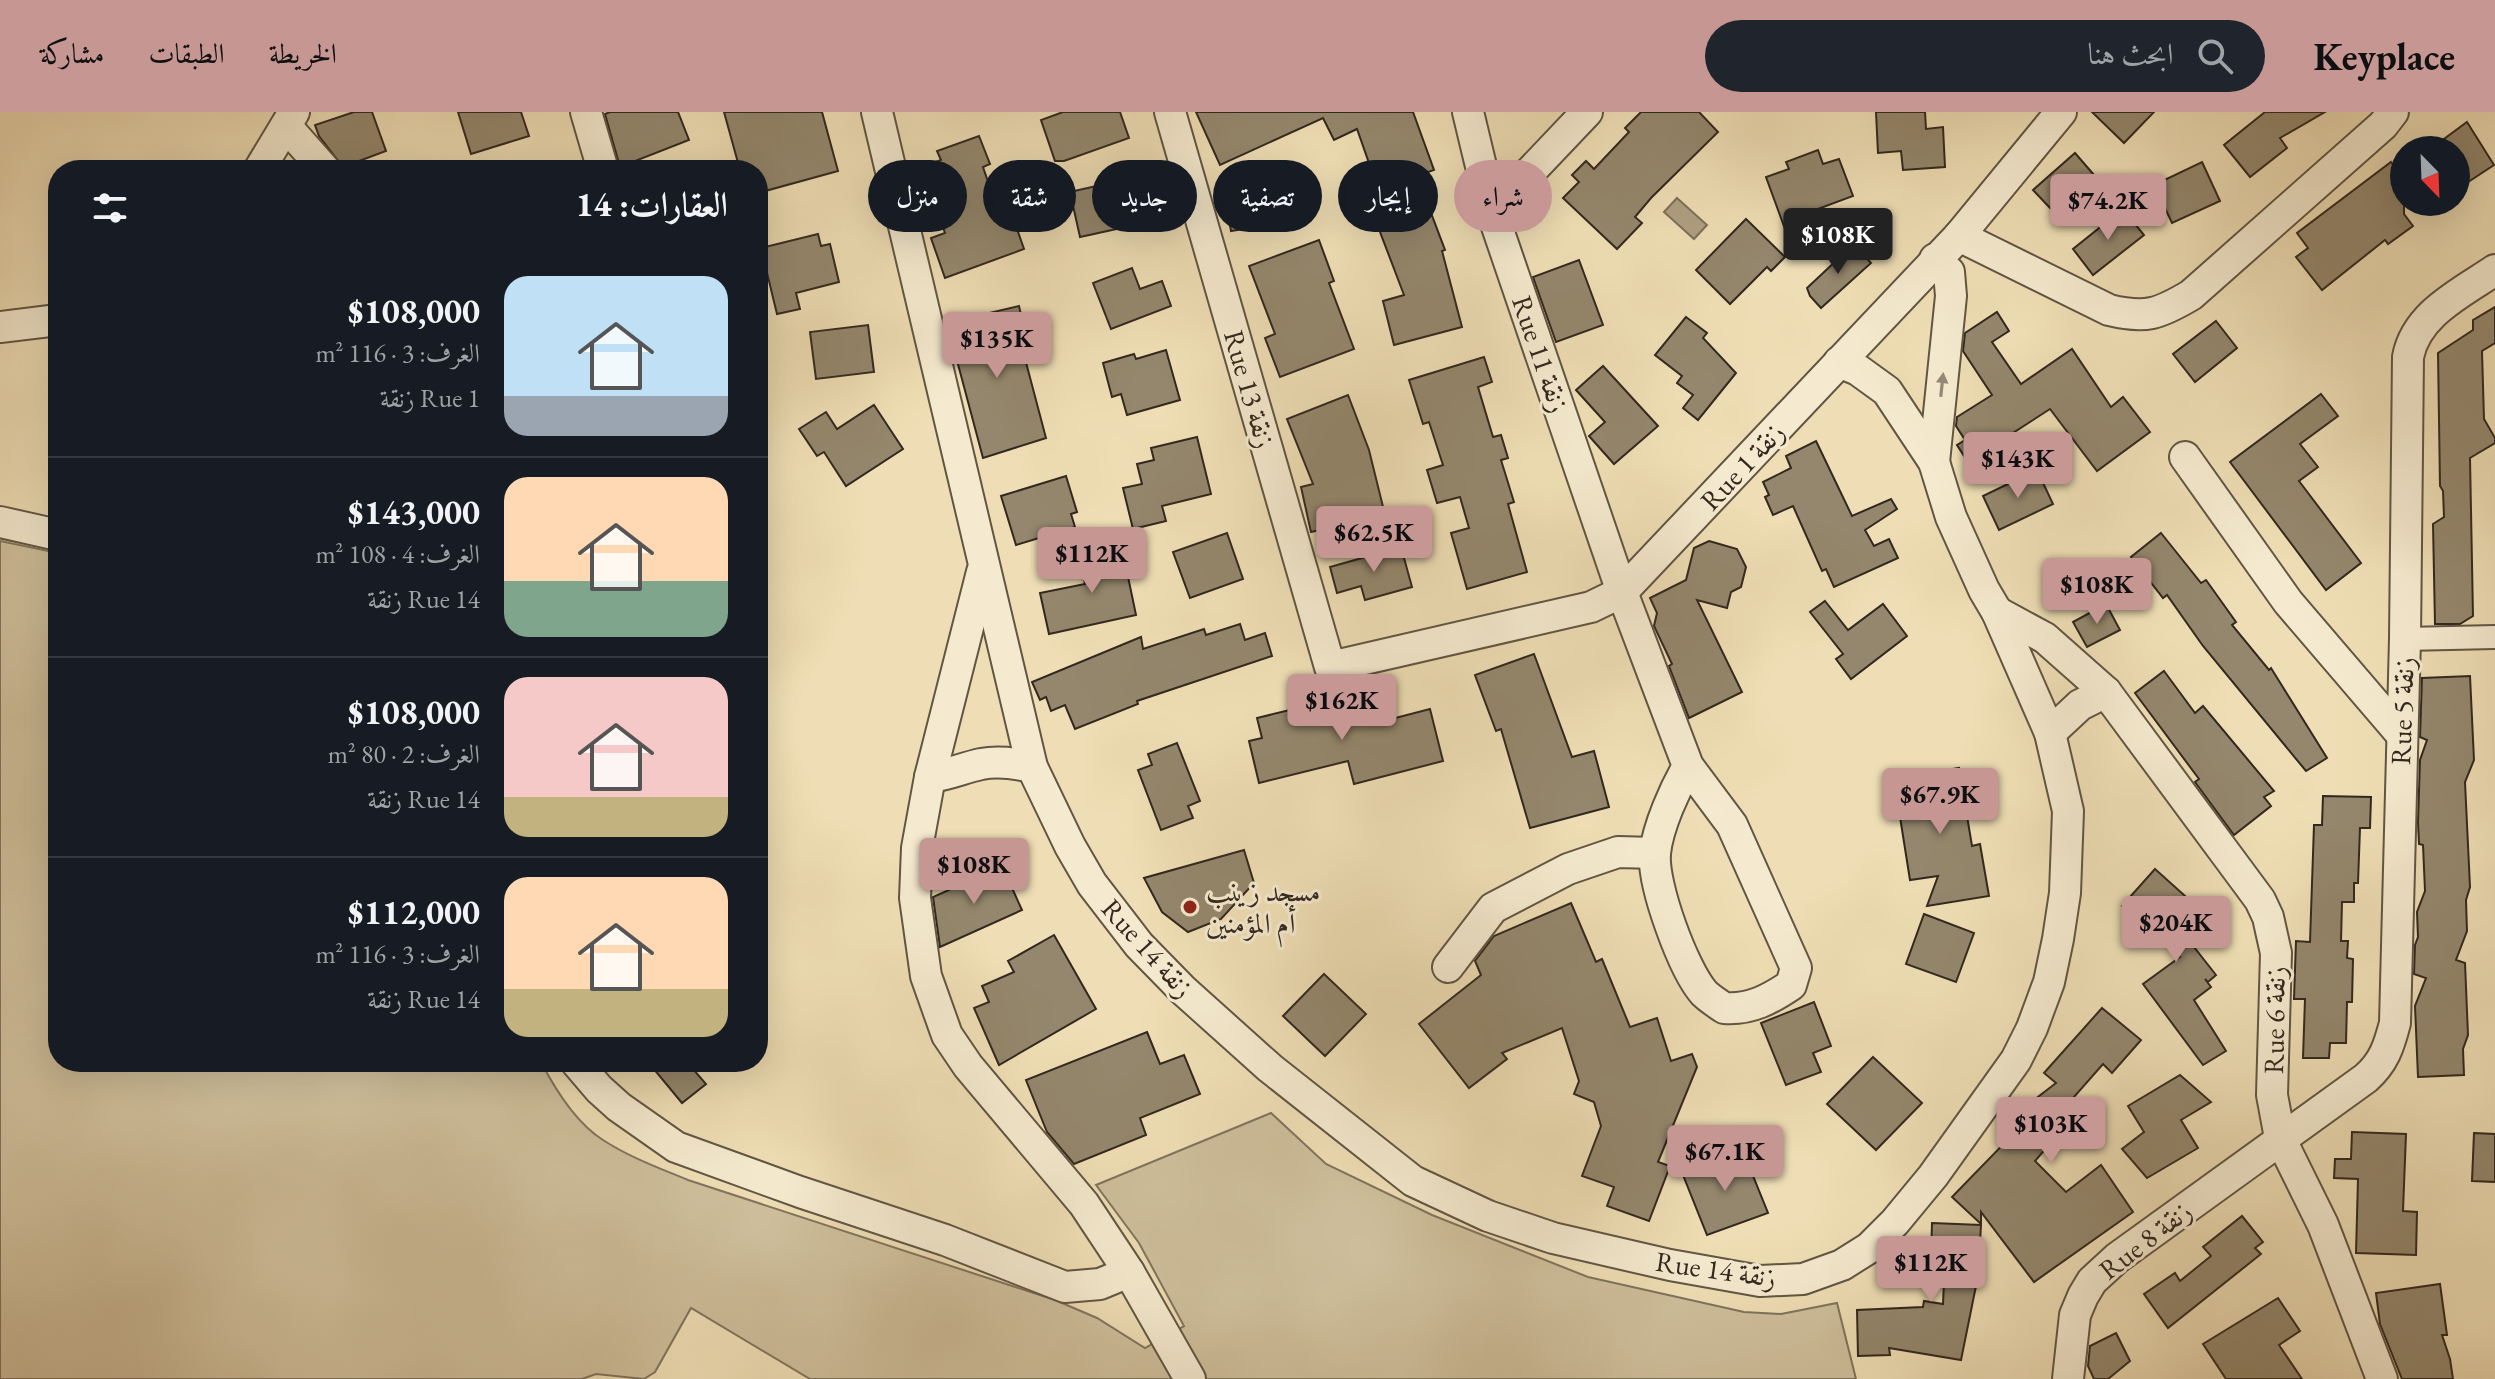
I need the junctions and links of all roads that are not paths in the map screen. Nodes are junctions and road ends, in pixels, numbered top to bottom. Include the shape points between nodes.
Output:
1 (586, 112) edge
2 (877, 112) edge
3 (1170, 112) edge
4 (1468, 112) edge
5 (1587, 112) edge
6 (2061, 112) edge
7 (2393, 112) edge
8 (290, 119) edge
9 (265, 160) edge
10 (318, 160) edge
11 (600, 160) edge
12 (1480, 160) edge
13 (1541, 160) edge
14 (1499, 232) edge
15 (1959, 236) junction
16 (1935, 259) junction
17 (2495, 270) edge
18 (48, 321) edge
19 (0, 327) edge
20 (1839, 362) junction
21 (2185, 457) dead end
22 (1934, 462) junction
23 (0, 522) edge
24 (48, 533) edge
25 (983, 568) junction
26 (1622, 592) junction
27 (1997, 612) junction
28 (2495, 637) edge
29 (2405, 639) junction
30 (1330, 667) joint
31 (2106, 692) junction
32 (2050, 733) junction
33 (2401, 734) junction
34 (1688, 766) junction
35 (1032, 767) junction
36 (930, 777) junction
37 (1655, 853) junction
38 (1448, 967) dead end
39 (585, 1072) edge
40 (2280, 1138) junction
41 (1129, 1272) junction
42 (1190, 1379) edge
43 (2068, 1379) edge
44 (2382, 1379) edge

1 - 11 street
2 - 25 street, Rue 14 زنقة
3 - 30 street, Rue 13 زنقة
4 - 12 street, Rue 11 زنقة
5 - 13 street
6 - 15 street, Rue 1 زنقة
7 - 15 street via 2191,295 2163,312 2130,315 2109,310
8 - 9 street
8 - 10 street
14 - 26 street, Rue 11 زنقة
15 - 16 street, Rue 1 زنقة
16 - 20 street, Rue 1 زنقة
22 -> 16 street, Rue 14 زنقة via 1951,296 1949,272
17 - 29 street, Rue 5 زنقة via 2436,310 2411,344
18 - 19 street
20 - 22 street, Rue 14 زنقة via 1887,391
20 - 26 street, Rue 1 زنقة
21 - 33 street via 2288,602
22 - 27 street, Rue 14 زنقة via 1951,517
23 - 24 street
25 - 35 street, Rue 14 زنقة
25 - 36 street
26 - 30 street, Rue 1 زنقة via 1591,607
26 - 34 street, Rue 11 زنقة
27 - 31 street, Rue 6 زنقة via 2045,638
27 - 32 street, Rue 14 زنقة
28 - 29 street
29 - 33 street, Rue 5 زنقة
31 - 32 street via 2080,705
31 - 40 street, Rue 6 زنقة via 2268,917 2276,953 2272,1095
32 - 35 street, Rue 14 زنقة via 2068,811 2065,893 2049,982 2016,1060 1933,1176 1869,1248 1803,1279 1760,1281 1553,1238 1488,1216 1413,1181 1270,1068 1139,945 1092,884
33 - 40 street, Rue 5 زنقة via 2395,1023 2388,1049 2366,1078
34 - 37 street
34 - 37 street, Rue 11 زنقة via 1732,825 1754,869 1796,968 1791,985 1764,1002 1733,1009 1703,992 1657,884
35 - 36 street via 983,763
36 - 41 street via 917,848 915,898 926,976 937,1011 959,1053 1084,1204
37 - 38 street via 1618,852 1593,860 1493,908
39 - 41 street via 619,1107 676,1147 1065,1287 1100,1284
40 - 43 street, Rue 8 زنقة via 2092,1281 2075,1315
40 - 44 street, Rue 6 زنقة via 2323,1225
41 - 42 street

